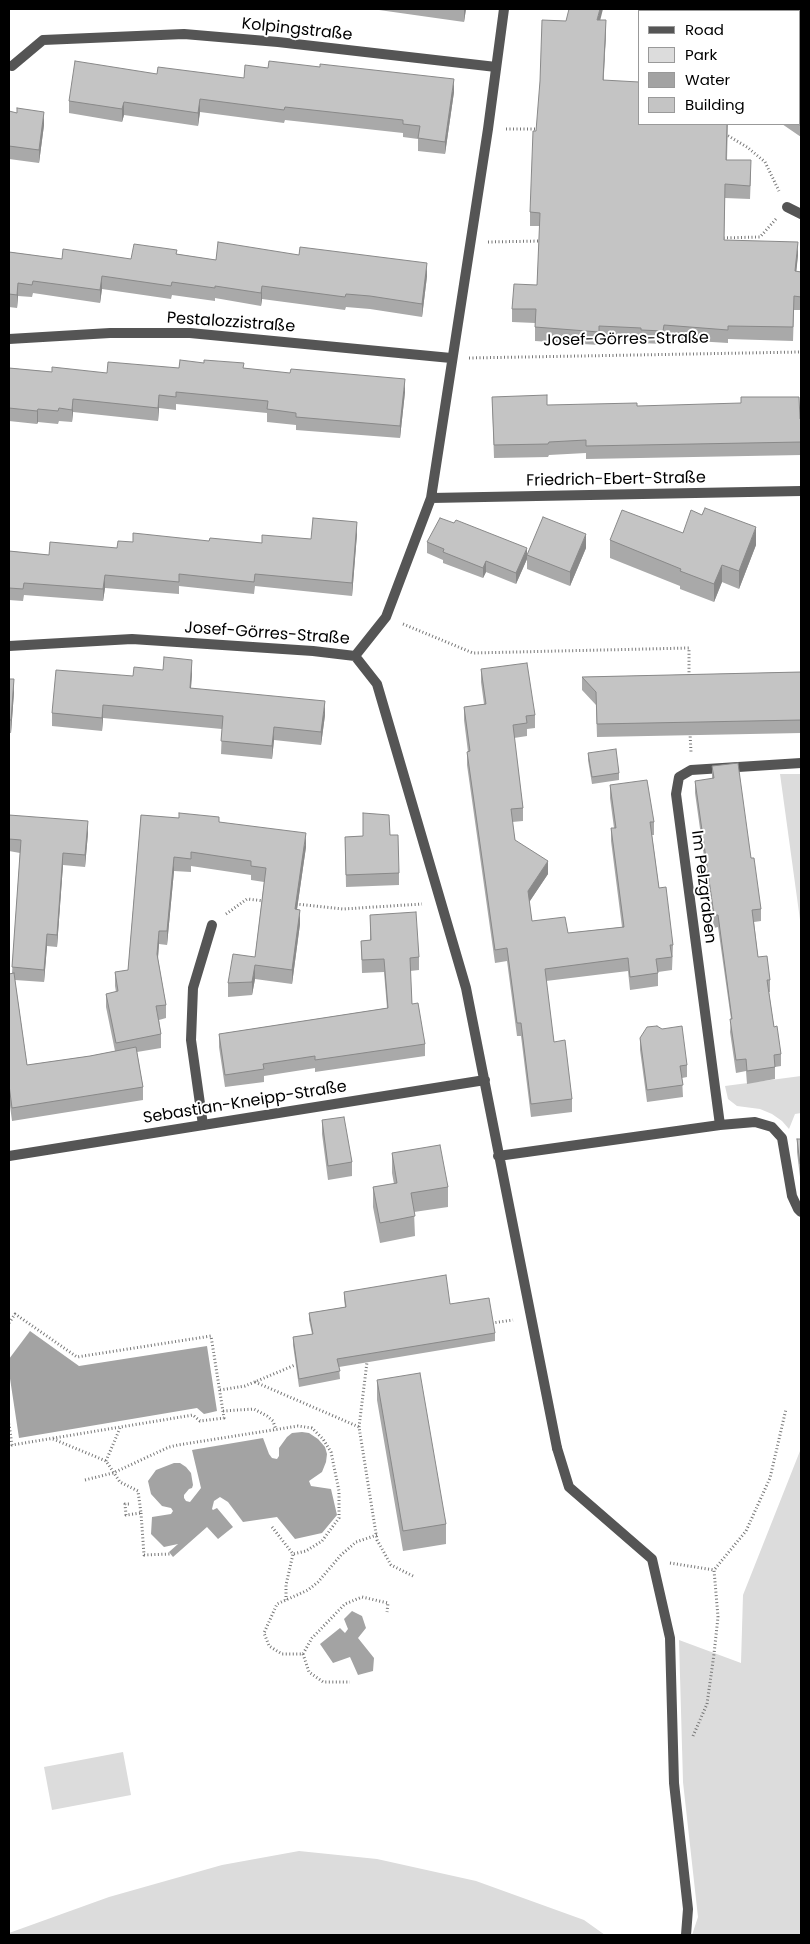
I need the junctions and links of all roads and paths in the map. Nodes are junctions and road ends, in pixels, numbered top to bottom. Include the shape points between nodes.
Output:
1 (504, 9) edge
2 (12, 66) dead end
3 (496, 67) junction
4 (488, 129) junction
5 (546, 129) edge
6 (719, 132) edge
7 (786, 207) junction
8 (801, 214) edge
9 (710, 238) edge
10 (550, 241) edge
11 (471, 242) junction
12 (9, 339) edge
13 (801, 352) edge
14 (451, 358) junction
15 (801, 491) edge
16 (431, 498) junction
17 (386, 617) junction
18 (9, 646) edge
19 (355, 656) junction
20 (690, 686) edge
21 (690, 723) edge
22 (801, 763) edge
23 (691, 770) junction
24 (266, 901) edge
25 (442, 902) junction
26 (295, 904) edge
27 (212, 925) joint
28 (485, 1080) junction
29 (203, 1125) junction
30 (720, 1125) junction
31 (9, 1156) edge
32 (498, 1156) junction
33 (801, 1212) edge
34 (9, 1323) edge
35 (367, 1362) edge
36 (295, 1365) edge
37 (255, 1382) junction
38 (220, 1390) junction
39 (786, 1409) dead end
40 (223, 1411) junction
41 (9, 1424) edge
42 (359, 1427) junction
43 (120, 1428) junction
44 (276, 1430) junction
45 (53, 1438) junction
46 (106, 1461) junction
47 (114, 1473) junction
48 (85, 1480) dead end
49 (131, 1504) dead end
50 (141, 1513) junction
51 (272, 1527) dead end
52 (377, 1535) junction
53 (171, 1554) dead end
54 (293, 1554) junction
55 (652, 1559) junction
56 (714, 1570) junction
57 (415, 1577) dead end
58 (286, 1600) junction
59 (387, 1612) dead end
60 (303, 1654) junction
61 (350, 1682) dead end
62 (689, 1744) dead end
63 (686, 1935) edge

1 - 3 street, Josef-Görres-Straße
2 - 3 street, Kolpingstraße via 43,40 184,34
3 - 4 street, Josef-Görres-Straße
4 - 5 path
4 - 11 street, Josef-Görres-Straße
6 - 7 path via 747,146 765,162
7 - 8 street
7 - 9 path via 760,237
10 - 11 path
11 - 14 street, Josef-Görres-Straße
12 - 14 street, Pestalozzistraße via 190,332
13 - 14 path, Josef-Görres-Straße
14 - 16 street, Josef-Görres-Straße
15 - 16 street, Friedrich-Ebert-Straße
16 - 17 street, Josef-Görres-Straße
17 - 19 street, Josef-Görres-Straße
17 - 20 path via 473,653 689,648
18 - 19 street, Josef-Görres-Straße via 132,640 313,650
19 - 25 street via 377,684
21 - 23 path
22 - 23 street
23 - 30 street, Im Pelzgraben via 679,777 676,794
24 - 27 path via 247,899
25 - 26 path via 343,909
25 - 28 street via 466,988
27 - 29 street via 193,988 191,1040
28 - 29 street, Sebastian-Kneipp-Straße
28 - 32 street
29 - 31 street, Sebastian-Kneipp-Straße
30 - 32 street
30 - 33 street via 755,1122 772,1128 782,1138 792,1196
32 - 55 street via 557,1448 569,1487
34 - 38 path via 15,1314 77,1357 212,1336
35 - 42 path
36 - 37 path
37 - 38 path
37 - 42 path
38 - 40 path
39 - 56 path via 770,1478 746,1531
40 - 43 path via 224,1418 200,1421 193,1415
40 - 44 path via 254,1409 267,1416
41 - 45 path via 12,1445
42 - 52 path
43 - 45 path
43 - 46 path
44 - 47 path via 169,1447
44 - 54 path via 298,1426 312,1428 331,1452 339,1491 340,1518 322,1541 306,1552
45 - 46 path
46 - 47 path
47 - 48 path
47 - 50 path via 120,1482 138,1491
49 - 50 path via 125,1504 126,1514
50 - 53 path via 144,1555
51 - 54 path
52 - 57 path via 391,1565
52 - 58 path via 356,1542 318,1582
54 - 58 path
55 - 56 path
55 - 63 street via 670,1638 674,1783 688,1909
56 - 62 path via 718,1617 707,1704
58 - 60 path via 277,1604 264,1632 269,1646 282,1654
59 - 60 path via 388,1603 362,1596 345,1604 312,1638
60 - 61 path via 310,1672 323,1682

